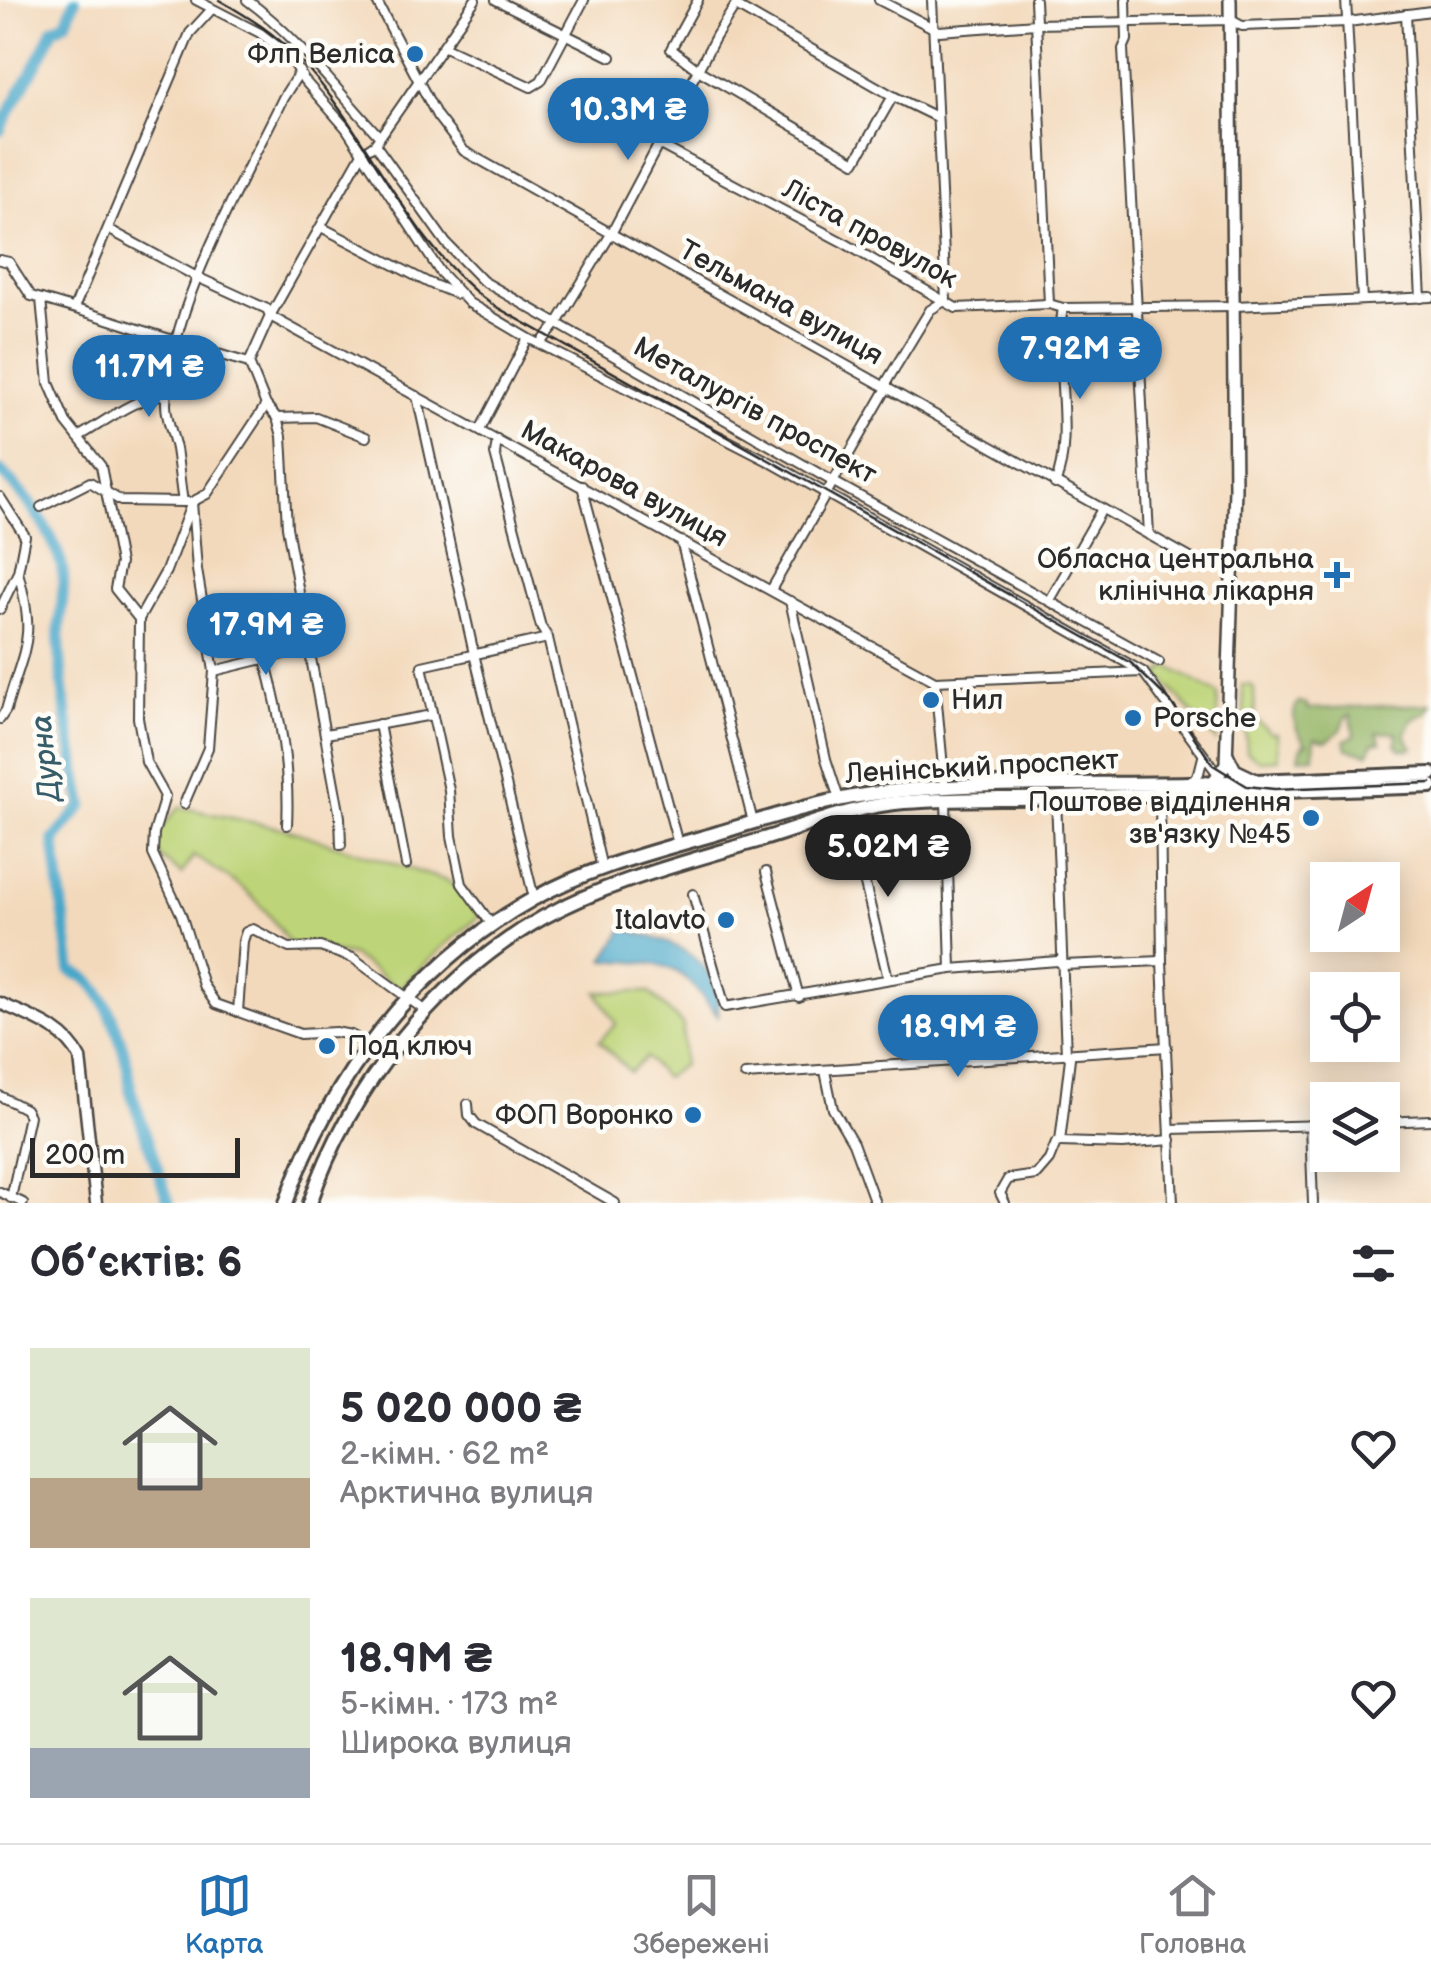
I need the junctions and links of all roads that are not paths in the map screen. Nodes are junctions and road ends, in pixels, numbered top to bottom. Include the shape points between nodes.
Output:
1 (196, 0) edge
2 (247, 0) edge
3 (376, 0) edge
4 (476, 0) edge
5 (496, 0) edge
6 (584, 0) edge
7 (698, 0) edge
8 (879, 0) edge
9 (932, 0) edge
10 (1035, 0) edge
11 (1126, 0) edge
12 (1230, 0) edge
13 (1346, 0) edge
14 (737, 3) edge
15 (212, 9) junction
16 (1431, 11) edge
17 (1406, 14) junction
18 (1231, 20) junction
19 (1128, 22) junction
20 (1348, 22) junction
21 (1036, 24) junction
22 (933, 28) junction
23 (567, 36) junction
24 (445, 47) junction
25 (610, 57) dead end
26 (300, 70) junction
27 (698, 70) junction
28 (419, 82) junction
29 (893, 96) junction
30 (936, 117) junction
31 (377, 140) junction
32 (660, 144) junction
33 (362, 153) junction
34 (321, 227) junction
35 (108, 229) junction
36 (611, 234) junction
37 (0, 260) edge
38 (197, 277) junction
39 (460, 295) junction
40 (41, 298) junction
41 (1426, 298) edge
42 (946, 300) junction
43 (1362, 300) junction
44 (1049, 304) junction
45 (74, 306) junction
46 (1138, 306) junction
47 (1235, 306) junction
48 (1063, 308) junction
49 (270, 316) junction
50 (556, 325) junction
51 (528, 338) junction
52 (177, 343) junction
53 (540, 343) junction
54 (250, 363) junction
55 (887, 388) junction
56 (167, 394) junction
57 (417, 396) junction
58 (266, 405) junction
59 (277, 418) junction
60 (480, 430) junction
61 (78, 437) junction
62 (366, 437) dead end
63 (497, 440) junction
64 (832, 481) junction
65 (1055, 484) junction
66 (582, 486) junction
67 (824, 494) junction
68 (108, 496) junction
69 (0, 498) edge
70 (187, 502) junction
71 (41, 507) dead end
72 (1102, 510) junction
73 (1149, 535) junction
74 (681, 541) junction
75 (1234, 570) junction
76 (18, 572) junction
77 (771, 590) junction
78 (1050, 600) junction
79 (790, 601) junction
80 (0, 609) edge
81 (139, 619) junction
82 (548, 638) junction
83 (310, 648) junction
84 (474, 654) junction
85 (265, 659) junction
86 (1159, 662) dead end
87 (214, 671) junction
88 (1143, 672) junction
89 (934, 681) junction
90 (432, 715) junction
91 (0, 719) edge
92 (379, 724) junction
93 (326, 734) junction
94 (1203, 753) junction
95 (1228, 754) junction
96 (1431, 774) edge
97 (1219, 778) junction
98 (1256, 780) junction
99 (1431, 786) edge
100 (1188, 788) junction
101 (1266, 792) junction
102 (946, 795) junction
103 (1160, 795) junction
104 (1056, 798) junction
105 (839, 799) junction
106 (184, 804) dead end
107 (753, 822) junction
108 (287, 825) dead end
109 (852, 830) dead end
110 (341, 845) dead end
111 (673, 846) junction
112 (644, 855) junction
113 (406, 865) dead end
114 (602, 868) junction
115 (667, 868) junction
116 (766, 872) dead end
117 (652, 873) junction
118 (693, 894) dead end
119 (534, 898) junction
120 (492, 925) junction
121 (1162, 961) junction
122 (1063, 965) junction
123 (950, 969) junction
124 (888, 978) junction
125 (798, 997) junction
126 (409, 998) junction
127 (0, 1003) edge
128 (238, 1012) junction
129 (427, 1012) junction
130 (370, 1045) junction
131 (1168, 1047) junction
132 (1066, 1054) junction
133 (825, 1071) junction
134 (745, 1075) dead end
135 (0, 1096) edge
136 (468, 1104) dead end
137 (1431, 1120) edge
138 (1400, 1121) edge
139 (1310, 1125) edge
140 (1171, 1134) junction
141 (1060, 1142) junction
142 (1312, 1172) edge
143 (0, 1192) edge
144 (11, 1198) junction
145 (23, 1203) edge
146 (96, 1203) edge
147 (286, 1203) edge
148 (310, 1203) edge
149 (615, 1203) edge
150 (875, 1203) edge
151 (1004, 1203) edge
152 (1173, 1203) edge
153 (1313, 1203) edge

1 - 15 street
2 - 31 street, Металургів проспект via 314,61
3 - 28 street, Тельмана вулиця
4 - 24 street
5 - 23 street
6 - 23 street
7 - 27 street via 671,49
8 - 22 street
9 - 22 street
10 - 21 street
11 - 19 street
12 - 18 main road
13 - 20 street
14 - 27 street
14 - 29 street
15 - 26 street via 277,45
15 - 35 street via 190,33
16 - 17 street
17 - 20 street
17 - 41 street
18 - 19 street
18 - 20 street via 1242,26
18 - 47 main road
19 - 21 street
19 - 46 street via 1123,49
20 - 43 street
21 - 22 street
21 - 44 street
22 - 30 street
23 - 24 street via 531,87
23 - 25 street
24 - 28 street
26 - 33 street
26 - 38 street
27 - 29 street via 856,162
27 - 32 street
28 - 31 street
28 - 36 street, Тельмана вулиця via 464,150
29 - 30 street
30 - 42 street
31 - 33 street
31 - 50 street, Металургів проспект via 464,264
32 - 36 street
32 - 42 street, Ліста провулок
33 - 34 street
33 - 39 street
34 - 39 street
34 - 49 street
35 - 38 street, Макарова вулиця
35 - 45 street
36 - 50 street
36 - 55 street, Тельмана вулиця
37 - 40 street via 9,262 31,296
38 - 49 street, Макарова вулиця
38 - 52 street
39 - 51 street
40 - 45 street
40 - 61 street via 48,382
41 - 43 street, Ліста провулок
42 - 44 street, Ліста провулок via 970,310
42 - 55 street via 930,310
43 - 47 street, Ліста провулок
44 - 48 street, Ліста провулок
45 - 52 street
46 - 47 street, Ліста провулок
46 - 48 street, Ліста провулок
46 - 73 street
47 - 75 main road
48 - 65 street via 1063,459
49 - 54 street
49 - 57 street, Макарова вулиця
50 - 53 street
50 - 64 street, Металургів проспект
51 - 53 street
51 - 60 street
52 - 54 street
52 - 56 street
53 - 67 street
54 - 58 street
55 - 64 street
55 - 65 street, Тельмана вулиця
56 - 61 street via 134,404
56 - 70 street
57 - 60 street, Макарова вулиця
57 - 84 street
58 - 59 street
58 - 70 street via 207,494
59 - 62 street via 316,417
59 - 83 street via 287,528
60 - 63 street, Макарова вулиця
61 - 68 street via 101,466
63 - 66 street, Макарова вулиця
63 - 82 street via 518,546
64 - 67 street
64 - 78 street, Металургів проспект
65 - 72 street, Тельмана вулиця
66 - 74 street, Макарова вулиця
66 - 111 street
67 - 77 street
67 - 88 street
68 - 70 street
68 - 71 street via 90,482
68 - 81 street via 120,563 115,589
69 - 76 street via 25,536
70 - 81 street via 166,571
70 - 87 street
72 - 73 street, Тельмана вулиця
72 - 78 street
73 - 75 street, Тельмана вулиця via 1192,559
74 - 77 street, Макарова вулиця
74 - 107 street
75 - 95 main road
76 - 80 street
76 - 91 street via 30,632
77 - 79 street, Макарова вулиця
78 - 86 street, Металургів проспект
79 - 89 street, Макарова вулиця
79 - 105 street
81 - 128 street via 138,718 146,762 165,796 153,854 181,914 202,984 216,1004
82 - 84 street
82 - 114 street
83 - 85 street
83 - 93 street
84 - 90 street via 422,666
84 - 119 street
85 - 87 street
85 - 108 street via 281,719
87 - 106 street via 208,748
88 - 89 street
88 - 94 street
89 - 102 street
90 - 92 street
90 - 120 street via 462,884
92 - 93 street
92 - 113 street
93 - 110 street
94 - 97 street
94 - 100 street
95 - 97 main road
95 - 98 main road via 1236,770
96 - 98 main road, Ленінський проспект
97 - 98 main road, Ленінський проспект
97 - 100 main road, Ленінський проспект
97 - 101 street
99 - 101 main road, Ленінський проспект
100 - 101 main road, Ленінський проспект
100 - 102 main road, Ленінський проспект
100 - 103 main road, Ленінський проспект
102 - 104 main road, Ленінський проспект
102 - 105 main road, Ленінський проспект
102 - 115 main road, Ленінський проспект via 874,807
102 - 123 street
103 - 104 main road, Ленінський проспект
103 - 121 street
104 - 122 street
105 - 107 main road, Ленінський проспект
107 - 111 main road, Ленінський проспект
109 - 124 street
111 - 112 main road, Ленінський проспект
111 - 115 main road via 657,856
112 - 114 main road, Ленінський проспект
112 - 117 main road via 653,858
114 - 119 main road, Ленінський проспект
115 - 117 main road, Ленінський проспект
116 - 125 street
117 - 129 main road, Ленінський проспект via 545,917 493,952
118 - 125 street via 724,1008
119 - 120 main road, Ленінський проспект
120 - 126 main road, Ленінський проспект
121 - 122 street
121 - 131 street
122 - 123 street
122 - 132 street
123 - 124 street
124 - 125 street
126 - 128 street via 352,958 320,947 289,948 253,929 243,941
126 - 129 street
126 - 130 main road, Ленінський проспект
127 - 146 street via 64,1035 80,1058
128 - 130 street via 300,1034 335,1032
129 - 148 main road, Ленінський проспект via 345,1122
130 - 147 main road, Ленінський проспект via 308,1142
131 - 132 street
131 - 140 street
132 - 133 street
132 - 141 street
133 - 134 street
133 - 150 street via 833,1108
135 - 144 street via 30,1116
136 - 149 street via 476,1124
137 - 138 street
139 - 140 street
140 - 141 street via 1123,1144
140 - 152 street
141 - 151 street via 1036,1175 1008,1179 1000,1192
142 - 153 street
143 - 144 street
144 - 145 street

